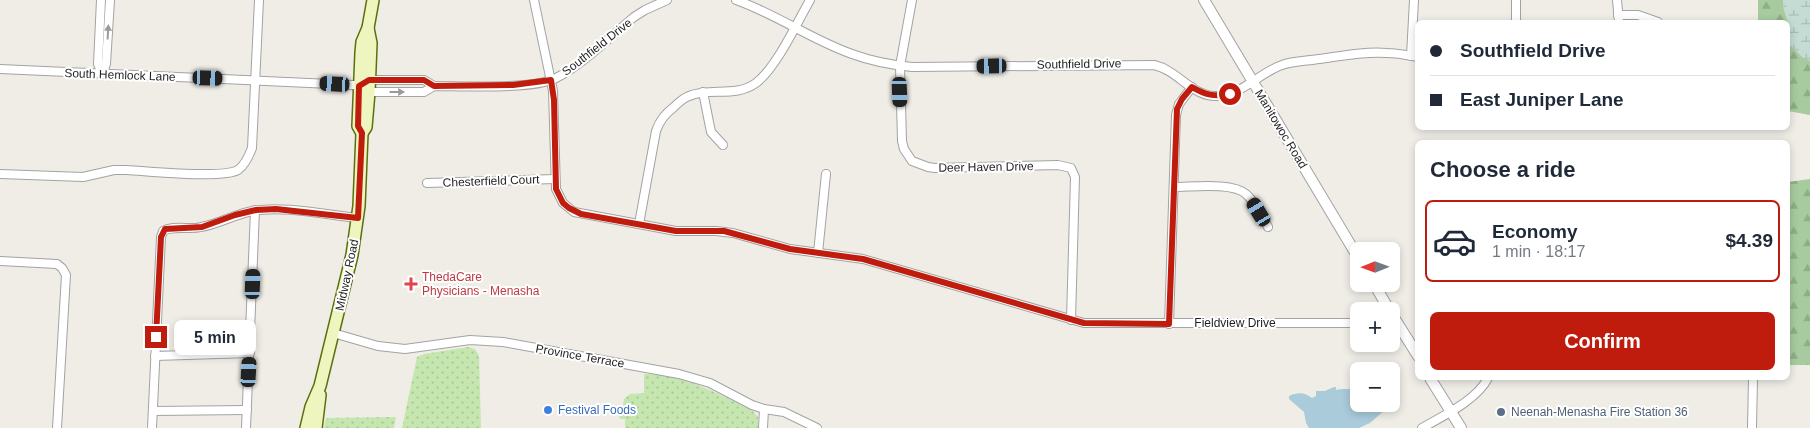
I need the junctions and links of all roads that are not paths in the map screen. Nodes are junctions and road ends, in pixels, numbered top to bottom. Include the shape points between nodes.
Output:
1 (101, 0) edge
2 (110, 0) edge
3 (259, 0) edge
4 (373, 0) edge
5 (534, 0) edge
6 (667, 0) edge
7 (736, 0) edge
8 (810, 0) edge
9 (912, 0) edge
10 (1204, 0) edge
11 (1414, 0) edge
12 (1515, 0) edge
13 (1617, 0) edge
14 (1618, 19) edge
15 (1516, 20) edge
16 (1652, 20) edge
17 (794, 27) junction
18 (368, 28) junction
19 (1414, 56) edge
20 (900, 66) junction
21 (0, 69) edge
22 (102, 74) junction
23 (255, 80) junction
24 (369, 80) junction
25 (551, 80) junction
26 (1252, 82) junction
27 (434, 86) junction
28 (1192, 87) junction
29 (364, 89) junction
30 (703, 92) junction
31 (722, 145) dead end
32 (0, 174) edge
33 (826, 174) dead end
34 (555, 179) junction
35 (427, 182) dead end
36 (1174, 186) junction
37 (256, 210) junction
38 (358, 218) junction
39 (639, 224) junction
40 (1268, 227) dead end
41 (1350, 243) edge
42 (818, 253) junction
43 (0, 261) edge
44 (1071, 320) junction
45 (1350, 323) edge
46 (1169, 324) junction
47 (1400, 329) edge
48 (333, 333) junction
49 (1415, 352) edge
50 (250, 354) junction
51 (156, 356) junction
52 (1431, 380) edge
53 (1487, 380) edge
54 (1753, 380) edge
55 (320, 386) junction
56 (764, 409) junction
57 (247, 410) junction
58 (153, 411) junction
59 (1450, 411) junction
60 (58, 428) edge
61 (152, 428) edge
62 (246, 428) edge
63 (306, 428) edge
64 (316, 428) edge
65 (764, 428) edge
66 (817, 428) edge
67 (1422, 428) edge
68 (1461, 428) edge
69 (1752, 428) edge

1 - 22 street via 98,64
22 -> 2 street via 106,64
3 - 23 street
4 - 18 main road, Midway Road
5 - 25 street, Fieldview Drive
6 - 25 street, Southfield Drive via 634,17 568,71
7 - 17 street, Southfield Drive
8 - 17 street
9 - 20 street, Deer Haven Drive
10 - 26 street, Manitowoc Road
11 - 19 street
12 - 15 street
13 - 14 street
14 - 16 street via 1638,15
17 - 20 street, Southfield Drive via 852,54
17 - 30 street via 769,70 754,84 732,92
18 - 24 main road, Midway Road via 371,43
18 - 29 main road, Midway Road via 362,42
19 - 26 street, Southfield Drive via 1386,52 1295,62 1282,65
20 - 28 street, Southfield Drive via 1154,65 1169,70
20 - 44 street, Deer Haven Drive via 902,141 912,161 935,168 1063,165 1073,170
21 - 22 street, South Hemlock Lane
22 - 23 street, South Hemlock Lane
23 - 29 street, South Hemlock Lane
23 - 32 street via 252,148 237,170 217,175 126,170 83,177
24 - 27 street, Southfield Drive via 424,80
24 - 29 main road, Midway Road
25 - 27 street, Southfield Drive via 513,85
25 - 34 street, Fieldview Drive
26 - 28 street, Southfield Drive via 1230,94 1215,96
26 - 41 street, Manitowoc Road
29 -> 27 street, Southfield Drive via 424,92
28 - 36 street via 1177,109
29 - 38 main road, Midway Road via 366,127 362,133
30 - 31 street via 711,132
30 - 39 street via 686,97 664,114 658,124
33 - 42 street
34 - 35 street, Chesterfield Court
34 - 39 street, Fieldview Drive via 558,197 574,212
36 - 40 street via 1238,189 1253,202
36 - 46 street
37 - 38 street via 276,209
37 - 50 street
37 - 51 street via 202,227 163,231
38 - 48 main road, Midway Road via 349,274
39 - 42 street, Fieldview Drive via 676,231 724,231 777,247
42 - 44 street, Fieldview Drive via 863,259
43 - 60 street via 57,264 66,276
44 - 46 street, Fieldview Drive via 1093,324
45 - 46 street, Fieldview Drive
47 - 49 street
48 - 55 main road, Midway Road
48 - 56 street, Province Terrace via 391,348 490,341 614,361 690,376
50 - 51 street
50 - 57 street
51 - 58 street
52 - 59 street
53 - 59 street via 1472,397
54 - 69 street
55 - 63 main road, Midway Road
55 - 64 main road, Midway Road
56 - 65 street
56 - 66 street, Province Terrace via 784,412
57 - 58 street
57 - 62 street
58 - 61 street
59 - 67 street
59 - 68 street

